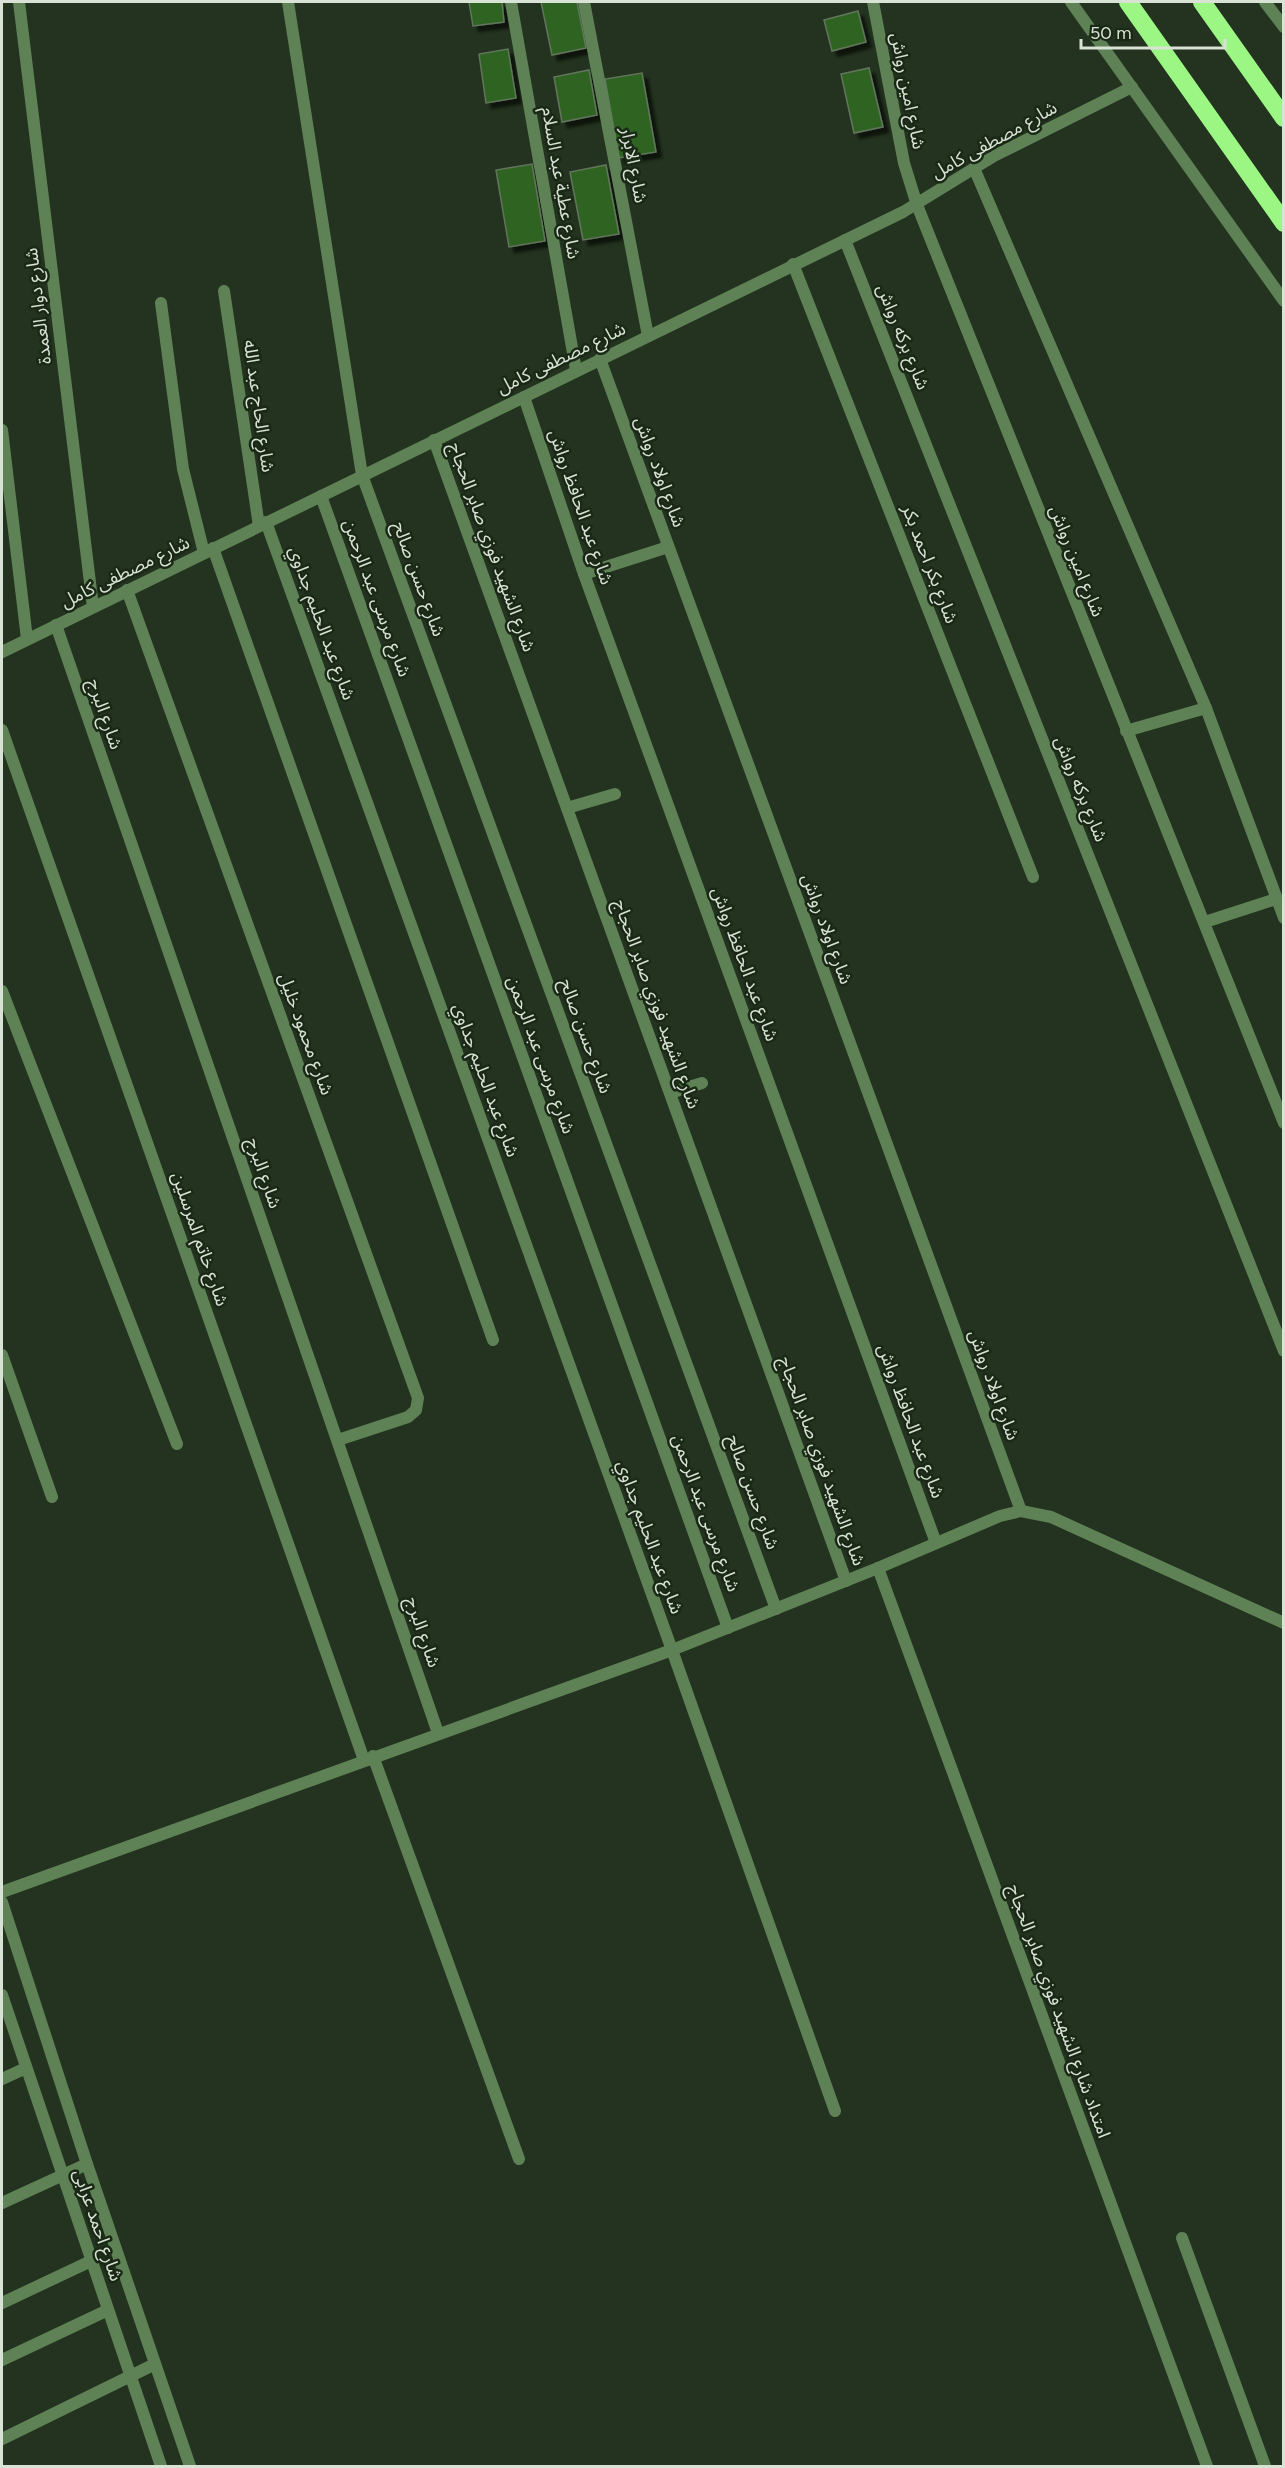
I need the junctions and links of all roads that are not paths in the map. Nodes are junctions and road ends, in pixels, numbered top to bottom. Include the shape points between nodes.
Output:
1 (19, 2) edge
2 (288, 2) edge
3 (511, 2) edge
4 (584, 2) edge
5 (873, 2) edge
6 (1071, 2) edge
7 (1128, 2) edge
8 (1202, 2) edge
9 (1265, 2) edge
10 (1282, 21) edge
11 (1132, 87) junction
12 (1284, 118) edge
13 (974, 168) junction
14 (917, 205) junction
15 (1284, 223) edge
16 (845, 240) junction
17 (793, 264) junction
18 (224, 291) dead end
19 (1284, 301) edge
20 (161, 303) dead end
21 (648, 336) junction
22 (600, 359) junction
23 (576, 370) junction
24 (524, 397) junction
25 (2, 430) edge
26 (434, 440) junction
27 (362, 475) junction
28 (321, 496) junction
29 (262, 524) junction
30 (669, 547) junction
31 (209, 551) junction
32 (584, 574) junction
33 (127, 590) junction
34 (93, 607) junction
35 (56, 625) junction
36 (27, 639) junction
37 (2, 652) edge
38 (1206, 708) junction
39 (2, 730) edge
40 (1126, 731) junction
41 (615, 794) dead end
42 (567, 808) junction
43 (1033, 877) dead end
44 (1276, 899) junction
45 (1284, 918) edge
46 (1205, 922) junction
47 (2, 991) edge
48 (702, 1083) dead end
49 (670, 1094) junction
50 (1284, 1123) edge
51 (493, 1340) dead end
52 (1284, 1351) edge
53 (2, 1355) edge
54 (338, 1440) junction
55 (177, 1444) dead end
56 (52, 1497) dead end
57 (1021, 1511) junction
58 (936, 1543) junction
59 (878, 1568) junction
60 (846, 1581) junction
61 (776, 1609) junction
62 (1284, 1623) edge
63 (728, 1628) junction
64 (672, 1650) junction
65 (438, 1732) junction
66 (369, 1758) junction
67 (2, 1892) edge
68 (2, 1902) edge
69 (2, 1995) edge
70 (5, 2020) edge
71 (26, 2068) junction
72 (2, 2079) edge
73 (835, 2111) dead end
74 (519, 2159) dead end
75 (87, 2164) junction
76 (62, 2175) junction
77 (2, 2203) edge
78 (1182, 2238) dead end
79 (91, 2261) junction
80 (2, 2303) edge
81 (108, 2310) junction
82 (2, 2360) edge
83 (154, 2364) junction
84 (130, 2377) junction
85 (2, 2439) edge
86 (160, 2466) edge
87 (190, 2466) edge
88 (1207, 2466) edge
89 (1265, 2466) edge

1 - 34 street, شارع دوار العمدة
2 - 27 street, شارع حسن صالح
3 - 23 street, شارع عطية عبد السلام
4 - 21 street, شارع الابرار
5 - 14 street, شارع امين رواش via 904,163
6 - 11 street
7 - 15 highway
8 - 12 highway
9 - 10 street
11 - 13 street, شارع مصطفى كامل
11 - 19 street
13 - 14 street, شارع مصطفى كامل
13 - 38 street
14 - 16 street, شارع مصطفى كامل
14 - 40 street, شارع امين رواش
16 - 17 street, شارع مصطفى كامل
16 - 52 street, شارع بركه رواش
17 - 21 street, شارع مصطفى كامل
17 - 43 street, شارع بكر احمد بكر
18 - 29 street, شارع الحاج عبد الله
20 - 31 street via 183,469
21 - 22 street, شارع مصطفى كامل
22 - 23 street, شارع مصطفى كامل
22 - 30 street, شارع اولاد رواش
23 - 24 street, شارع مصطفى كامل
24 - 26 street, شارع مصطفى كامل
24 - 32 street, شارع عبد الحافظ رواش
25 - 36 street
26 - 27 street, شارع مصطفى كامل
26 - 42 street, شارع الشهيد فوزي صابر الحجاج
27 - 28 street, شارع مصطفى كامل
27 - 61 street, شارع حسن صالح
28 - 29 street, شارع مصطفى كامل
28 - 63 street, شارع مرسى عبد الرحمن
29 - 31 street, شارع مصطفى كامل
29 - 64 street, شارع عبد الحليم جداوي
30 - 32 street
30 - 57 street, شارع اولاد رواش
31 - 33 street, شارع مصطفى كامل
31 - 51 street
32 - 58 street, شارع عبد الحافظ رواش
33 - 34 street, شارع مصطفى كامل
33 - 54 street, شارع محمود خليل via 418,1398 416,1410 408,1417
34 - 35 street, شارع مصطفى كامل
35 - 36 street, شارع مصطفى كامل
35 - 54 street, شارع البرج
36 - 37 street, شارع مصطفى كامل
38 - 40 street
38 - 44 street
39 - 66 street, شارع خاتم المرسلين
40 - 46 street, شارع امين رواش
41 - 42 street
42 - 49 street, شارع الشهيد فوزي صابر الحجاج
44 - 45 street
44 - 46 street
46 - 50 street, شارع امين رواش
47 - 55 street
48 - 49 street
49 - 60 street, شارع الشهيد فوزي صابر الحجاج
53 - 56 street
54 - 65 street, شارع البرج
57 - 58 street via 1000,1515
57 - 62 street via 1058,1520
58 - 59 street
59 - 60 street
59 - 88 street, امتداد شارع الشهيد فوزي صابر الحجاج
60 - 61 street
61 - 63 street
63 - 64 street
64 - 65 street
64 - 73 street, شارع عبد الحليم جداوي
65 - 66 street
66 - 67 street
66 - 74 street, شارع خاتم المرسلين
68 - 75 street
69 - 70 street, شارع احمد عرابى
70 - 71 street, شارع احمد عرابى
71 - 72 street
71 - 76 street, شارع احمد عرابى
75 - 76 street
75 - 83 street
76 - 77 street
76 - 79 street, شارع احمد عرابى
78 - 89 street
79 - 80 street
79 - 81 street, شارع احمد عرابى
81 - 82 street
81 - 84 street, شارع احمد عرابى
83 - 84 street
83 - 87 street
84 - 85 street
84 - 86 street, شارع احمد عرابى

